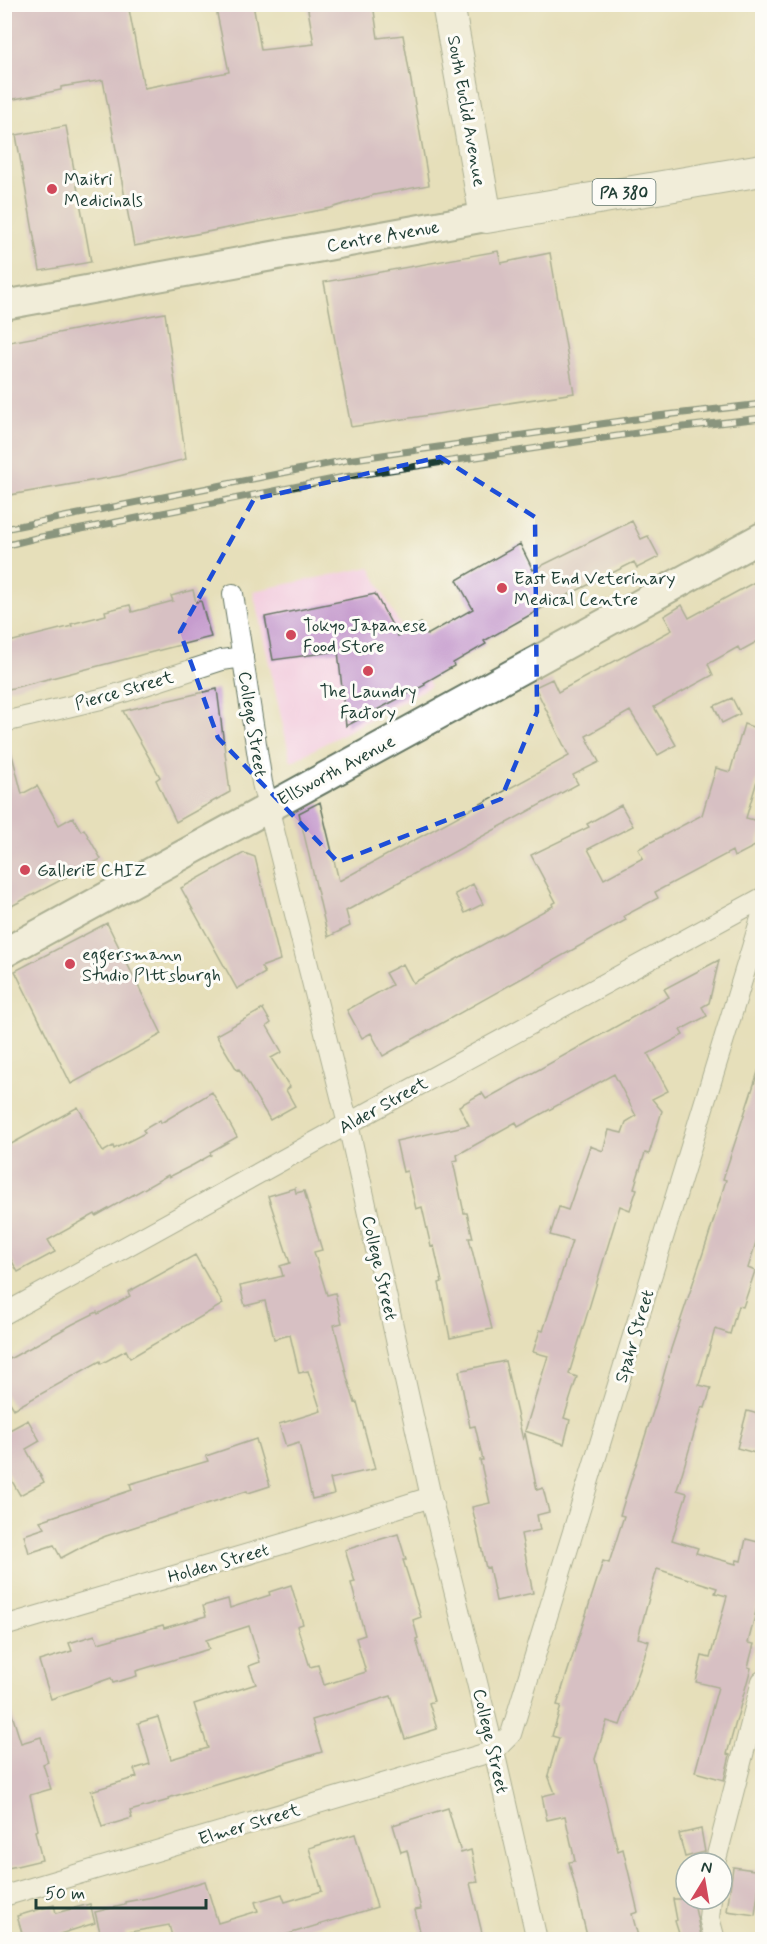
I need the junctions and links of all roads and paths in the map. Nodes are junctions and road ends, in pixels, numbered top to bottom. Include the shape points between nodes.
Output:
1 (448, 4) edge
2 (762, 170) edge
3 (486, 217) junction
4 (4, 305) edge
5 (762, 537) edge
6 (233, 594) dead end
7 (243, 657) junction
8 (4, 722) edge
9 (268, 807) junction
10 (762, 898) edge
11 (762, 915) edge
12 (4, 953) edge
13 (348, 1124) junction
14 (4, 1314) edge
15 (431, 1497) junction
16 (4, 1626) edge
17 (762, 1681) edge
18 (494, 1751) junction
19 (718, 1851) edge
20 (4, 1896) edge
21 (710, 1911) edge
22 (537, 1940) edge
23 (715, 1940) edge

1 - 3 main road, South Euclid Avenue
2 - 3 main road, Centre Avenue / PA 380
3 - 4 street, Centre Avenue
5 - 9 street, Ellsworth Avenue
6 - 7 street, College Street
7 - 8 street, Pierce Street via 222,660 105,698
7 - 9 street, College Street
9 - 12 street, Ellsworth Avenue
9 - 13 street, College Street
10 - 13 street, Alder Street
11 - 18 street, Spahr Street via 511,1734
13 - 14 street, Alder Street
13 - 15 street, College Street
15 - 16 street, Holden Street
15 - 18 street, College Street
17 - 19 street
18 - 20 street, Elmer Street
18 - 22 street, College Street
21 - 23 street

